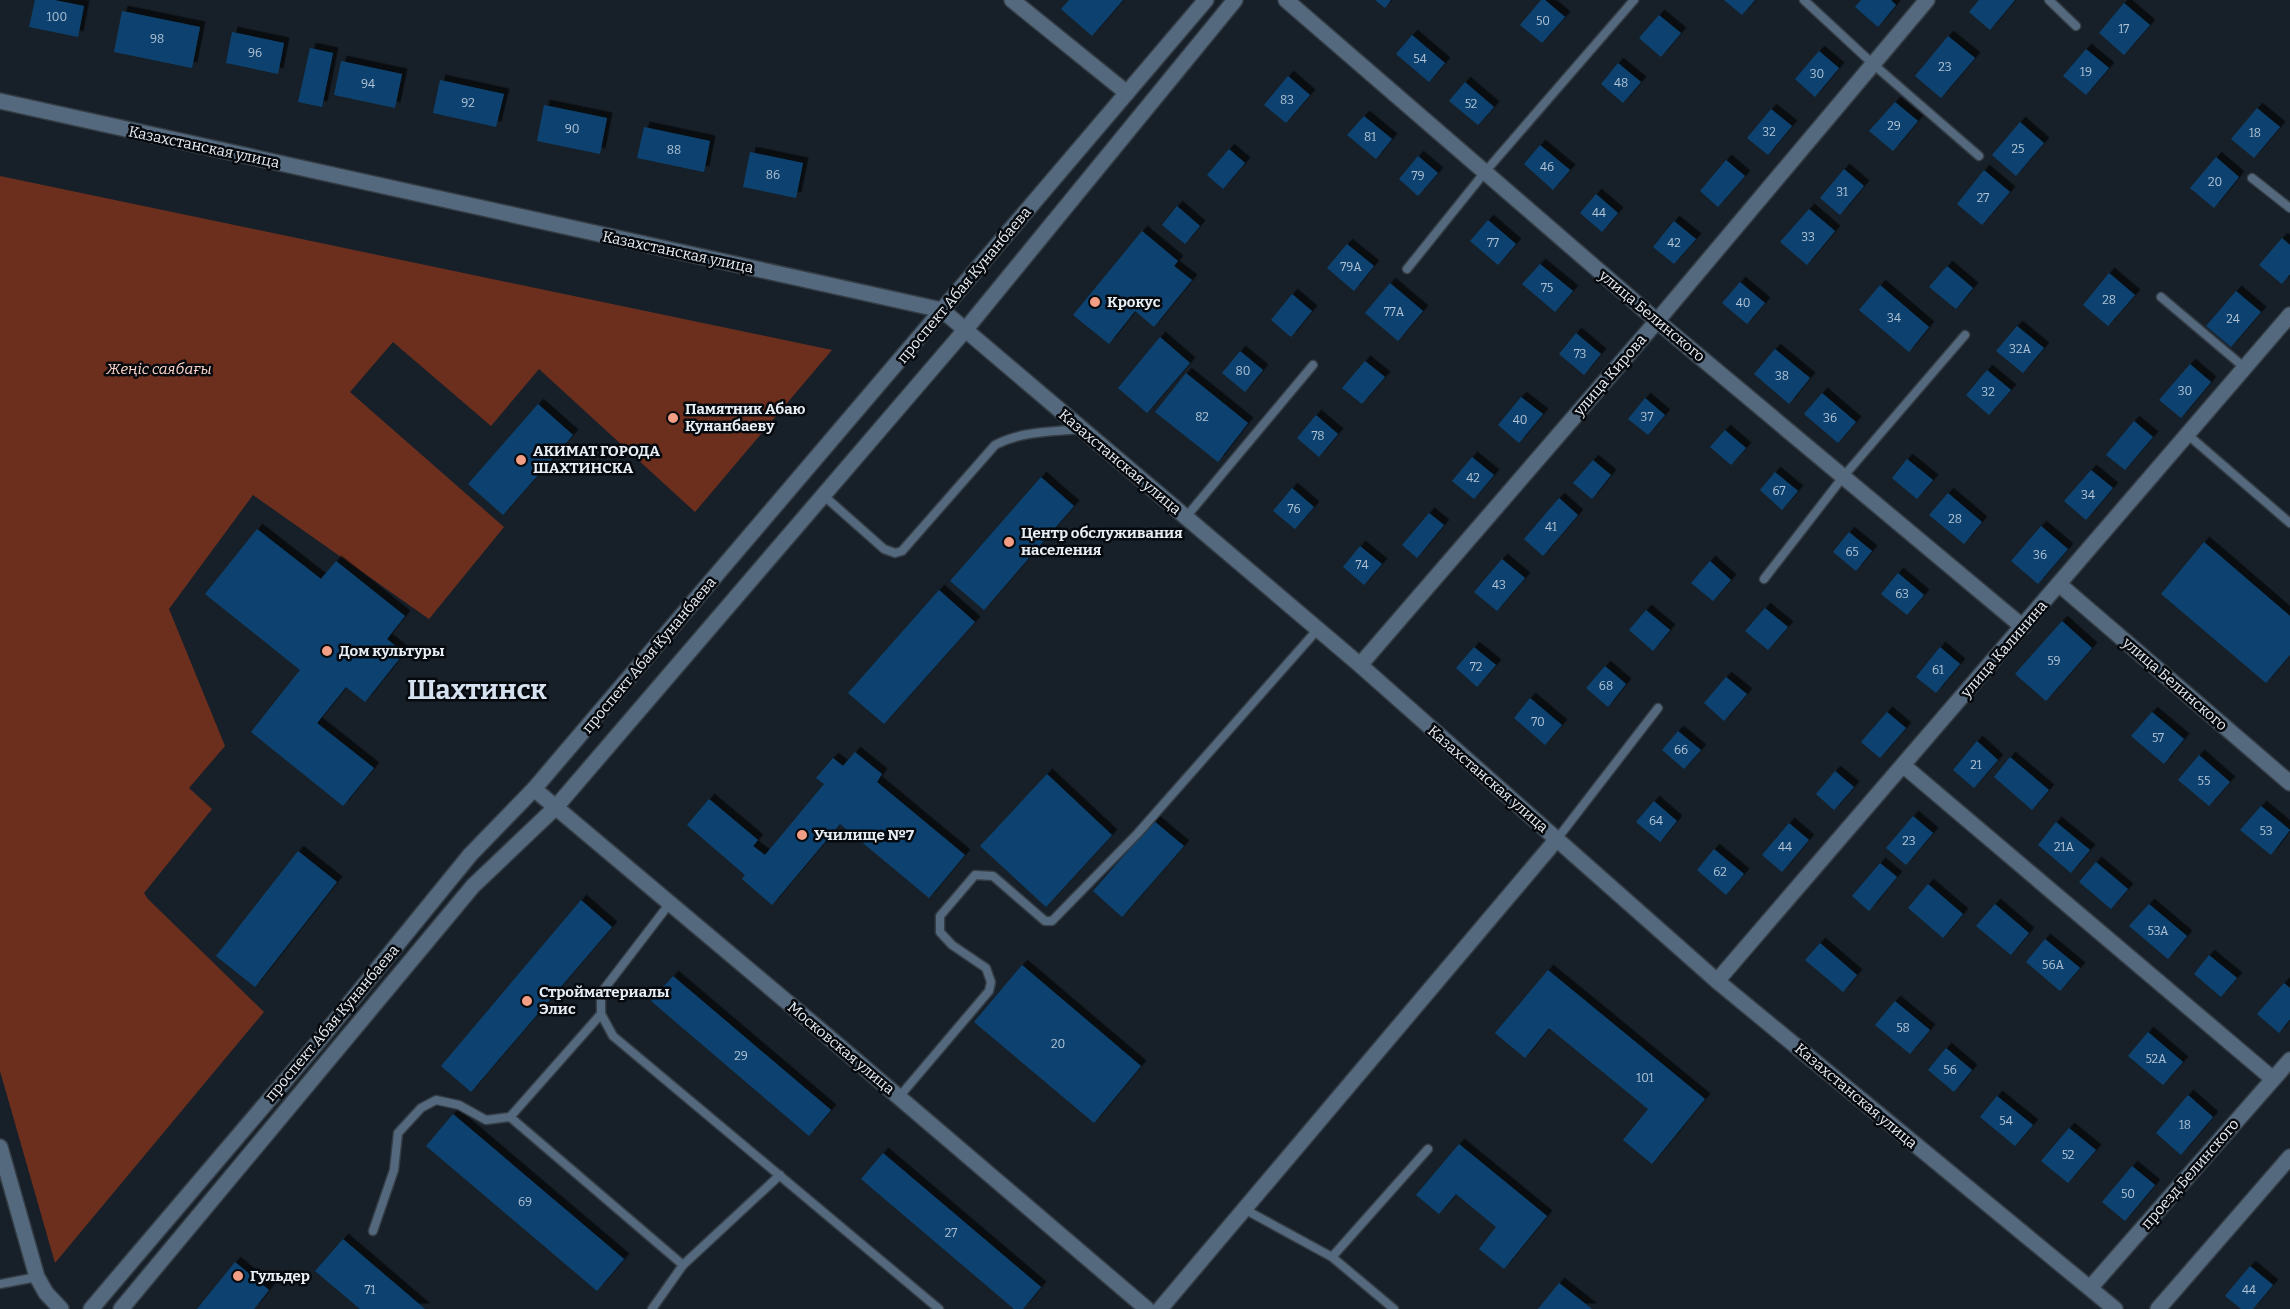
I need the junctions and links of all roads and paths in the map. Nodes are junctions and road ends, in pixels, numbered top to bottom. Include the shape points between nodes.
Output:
1 (1012, 0) edge
2 (1206, 0) edge
3 (1235, 0) edge
4 (1286, 0) edge
5 (1634, 0) edge
6 (1804, 0) edge
7 (1927, 0) edge
8 (2049, 0) edge
9 (2076, 26) dead end
10 (1873, 64) junction
11 (1127, 93) junction
12 (0, 101) edge
13 (1979, 156) dead end
14 (1485, 172) junction
15 (2252, 178) dead end
16 (2290, 208) edge
17 (1407, 268) dead end
18 (2161, 297) dead end
19 (942, 310) junction
20 (2290, 315) edge
21 (1658, 321) junction
22 (966, 330) junction
23 (1965, 335) dead end
24 (1313, 365) dead end
25 (2245, 368) junction
26 (1081, 429) junction
27 (2188, 435) junction
28 (1843, 477) junction
29 (824, 495) junction
30 (1186, 517) junction
31 (2290, 523) edge
32 (1764, 579) dead end
33 (2060, 585) junction
34 (2023, 627) junction
35 (1318, 629) junction
36 (1360, 665) junction
37 (1658, 708) dead end
38 (1904, 766) junction
39 (2290, 783) edge
40 (534, 789) junction
41 (555, 807) junction
42 (1557, 839) junction
43 (670, 903) junction
44 (1717, 981) junction
45 (602, 1014) junction
46 (2290, 1060) edge
47 (2273, 1079) junction
48 (899, 1097) junction
49 (510, 1117) junction
50 (0, 1147) edge
51 (1428, 1149) dead end
52 (2290, 1157) edge
53 (780, 1175) junction
54 (1244, 1209) junction
55 (373, 1231) dead end
56 (1332, 1257) junction
57 (683, 1265) junction
58 (37, 1277) junction
59 (0, 1284) edge
60 (2090, 1288) junction
61 (61, 1309) edge
62 (91, 1309) edge
63 (121, 1309) edge
64 (652, 1309) edge
65 (939, 1309) edge
66 (1147, 1309) edge
67 (1160, 1309) edge
68 (1394, 1309) edge
69 (2115, 1309) edge
70 (2158, 1309) edge

1 - 11 street
2 - 11 street, проспект Абая Кунанбаева
3 - 22 street, проспект Абая Кунанбаева
4 - 14 street, улица Белинского
5 - 14 lane
6 - 10 lane
7 - 10 street, улица Кирова
8 - 9 lane
10 - 13 lane
10 - 21 street, улица Кирова
11 - 19 street, проспект Абая Кунанбаева
12 - 19 street, Казахстанская улица
14 - 17 lane
14 - 21 street, улица Белинского
15 - 16 lane
18 - 25 lane
19 - 22 street, Казахстанская улица
19 - 40 street, проспект Абая Кунанбаева
20 - 25 street, улица Калинина
21 - 28 street, улица Белинского
21 - 36 street, улица Кирова
22 - 26 street, Казахстанская улица
22 - 29 street, проспект Абая Кунанбаева
23 - 28 lane
24 - 30 lane
25 - 27 street, улица Калинина
26 - 29 lane via 1026,434 995,445 903,551 884,549
26 - 30 street, Казахстанская улица
27 - 31 lane
27 - 33 street, улица Калинина
28 - 32 lane
28 - 34 street, улица Белинского
29 - 41 street, проспект Абая Кунанбаева
30 - 35 street, Казахстанская улица
33 - 34 street, улица Калинина
33 - 39 street, улица Белинского
34 - 38 street, улица Калинина
35 - 36 street, Казахстанская улица
35 - 48 lane via 1138,833 1052,921 1045,921 993,876 975,875 940,916 940,932 986,968 992,982 989,991
36 - 42 street, Казахстанская улица
37 - 42 lane
38 - 44 street, улица Калинина
38 - 47 street
40 - 41 street, Московская улица
40 - 62 street, проспект Абая Кунанбаева via 470,855 313,1048
41 - 43 street, Московская улица
41 - 63 street, проспект Абая Кунанбаева via 473,886
42 - 44 street, Казахстанская улица
42 - 54 street
43 - 45 lane via 601,993
43 - 48 street, Московская улица
44 - 60 street, Казахстанская улица
45 - 49 lane
45 - 53 lane via 613,1036
46 - 47 street, проезд Белинского
47 - 60 street, проезд Белинского
48 - 66 street, Московская улица
49 - 55 lane via 486,1120 459,1105 436,1100 421,1108 398,1133 394,1170
49 - 57 lane
50 - 58 street
51 - 56 lane
52 - 70 street
53 - 57 lane
53 - 65 lane
54 - 56 lane
54 - 67 street
56 - 68 lane
57 - 64 lane
58 - 59 lane
58 - 61 street via 45,1293
60 - 69 street, Казахстанская улица

